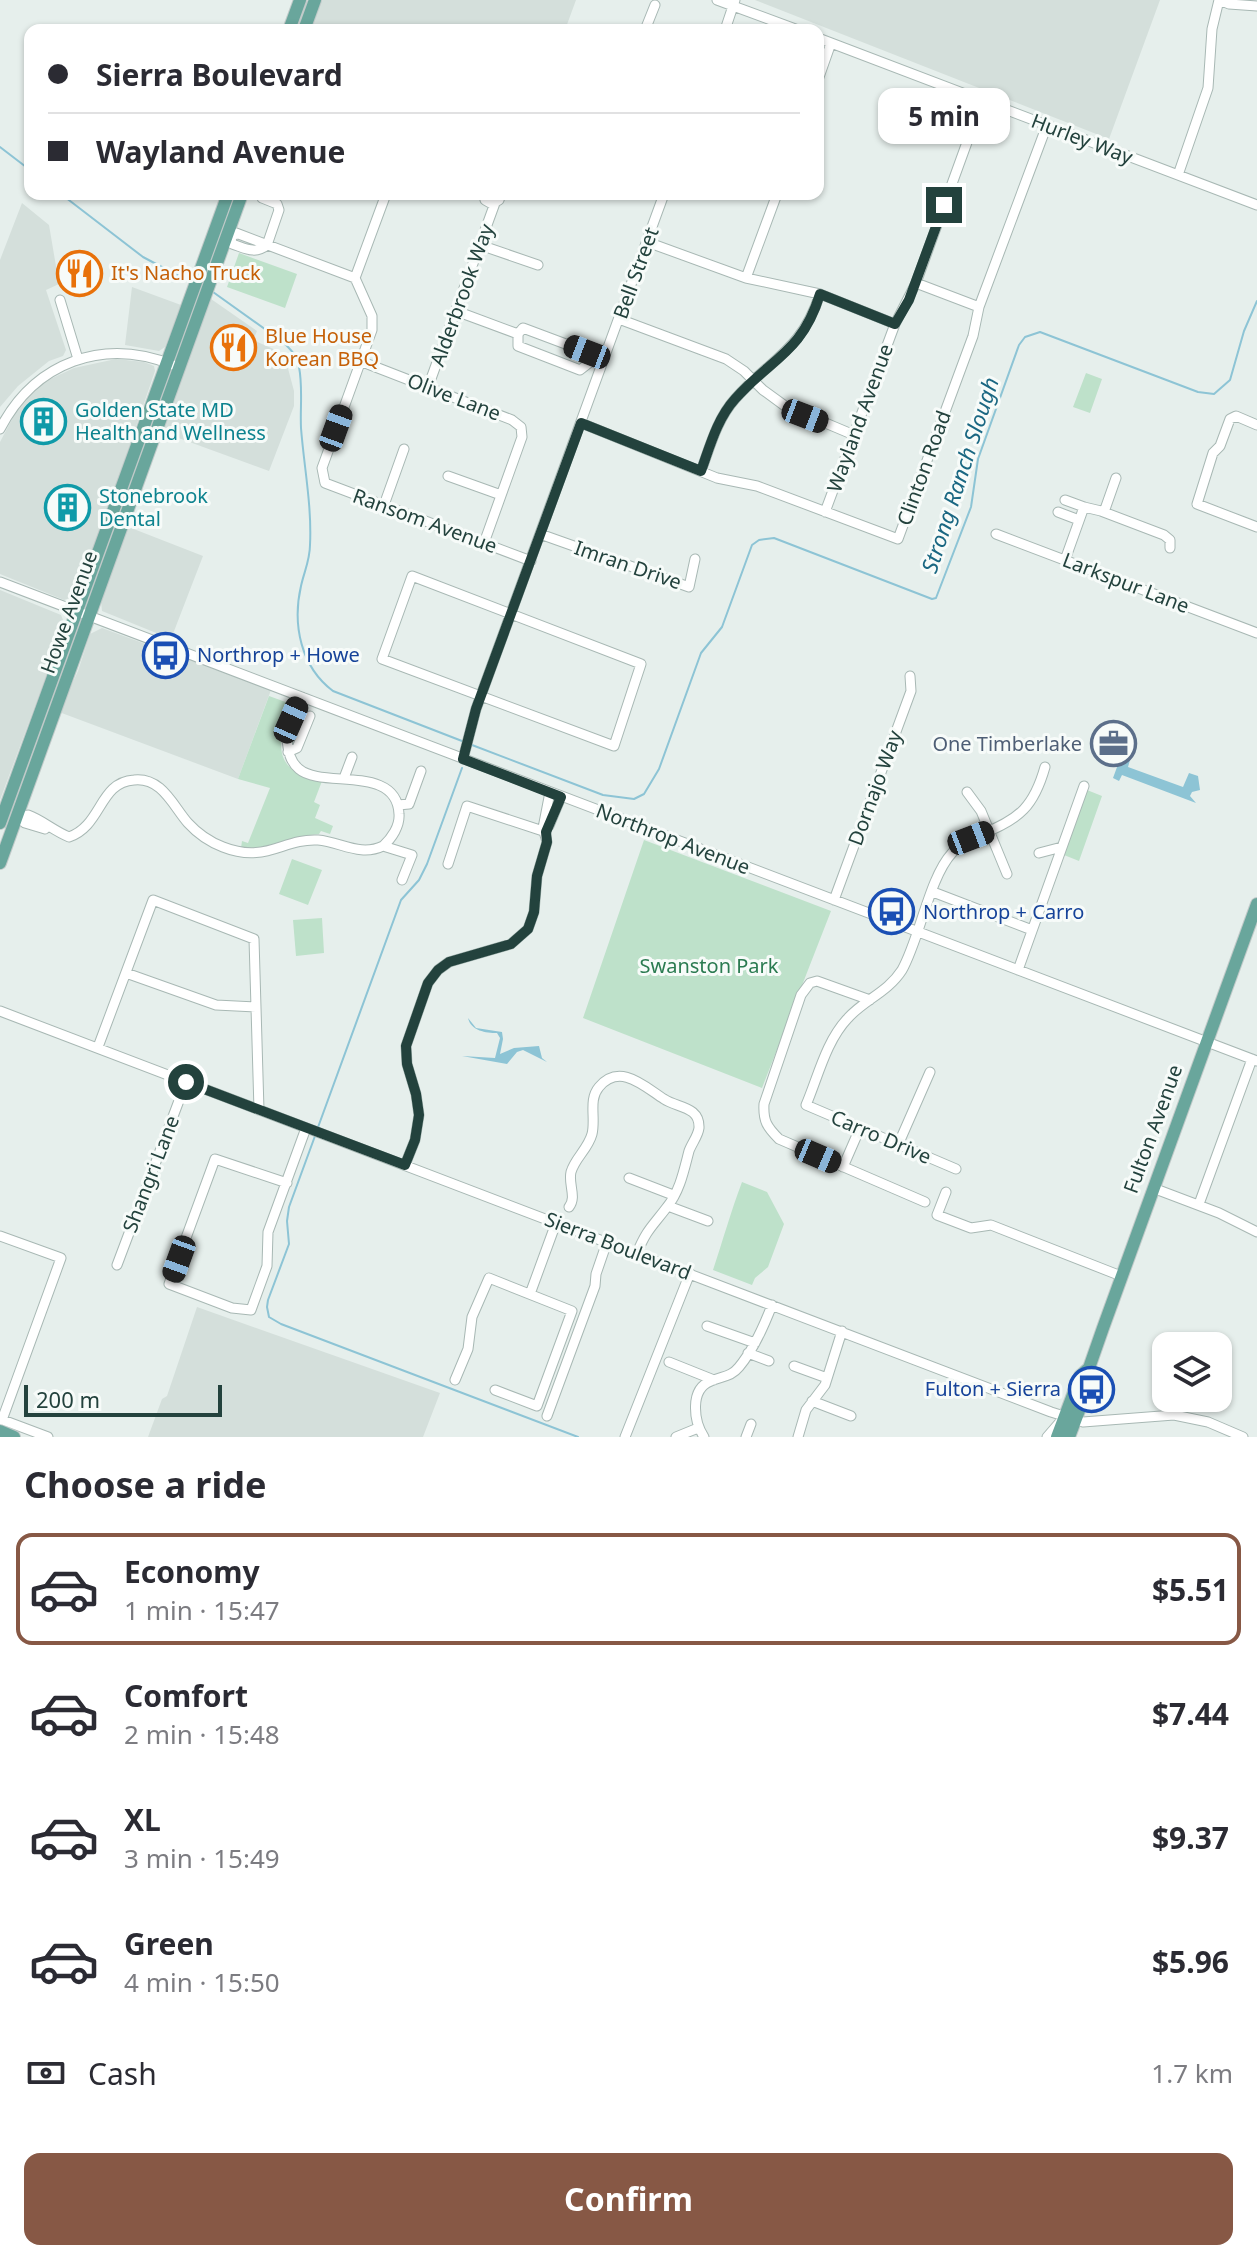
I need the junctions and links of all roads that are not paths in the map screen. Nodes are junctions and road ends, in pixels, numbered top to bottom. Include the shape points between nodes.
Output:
1 (315, 0) edge
2 (717, 0) edge
3 (1219, 0) edge
4 (655, 2) edge
5 (299, 3) edge
6 (734, 3) edge
7 (1257, 6) edge
8 (294, 24) edge
9 (306, 24) edge
10 (647, 24) edge
11 (727, 24) edge
12 (784, 24) edge
13 (824, 40) edge
14 (831, 43) junction
15 (824, 63) edge
16 (982, 101) junction
17 (1047, 125) junction
18 (1178, 175) junction
19 (227, 200) edge
20 (230, 200) edge
21 (240, 200) edge
22 (267, 200) edge
23 (384, 200) edge
24 (486, 200) edge
25 (499, 200) edge
26 (662, 200) edge
27 (775, 200) edge
28 (495, 203) junction
29 (1257, 205) edge
30 (229, 237) junction
31 (647, 242) junction
32 (267, 245) junction
33 (480, 245) junction
34 (538, 265) dead end
35 (355, 278) junction
36 (746, 278) junction
37 (916, 283) junction
38 (202, 285) junction
39 (820, 294) junction
40 (60, 300) dead end
41 (979, 307) junction
42 (456, 311) junction
43 (619, 319) junction
44 (895, 324) junction
45 (518, 334) junction
46 (78, 359) junction
47 (360, 361) junction
48 (589, 363) junction
49 (173, 365) junction
50 (601, 368) junction
51 (754, 381) junction
52 (428, 387) junction
53 (581, 423) junction
54 (1257, 425) edge
55 (0, 429) edge
56 (854, 435) junction
57 (404, 449) dead end
58 (701, 471) junction
59 (448, 476) dead end
60 (1116, 478) dead end
61 (501, 495) junction
62 (1065, 500) dead end
63 (384, 505) junction
64 (1084, 507) junction
65 (825, 512) junction
66 (1058, 512) dead end
67 (1104, 512) junction
68 (1079, 520) junction
69 (1257, 527) edge
70 (540, 534) junction
71 (996, 534) dead end
72 (484, 543) junction
73 (1170, 548) dead end
74 (695, 559) dead end
75 (1065, 560) junction
76 (531, 561) junction
77 (0, 582) edge
78 (82, 613) junction
79 (511, 615) junction
80 (1257, 633) edge
81 (910, 676) dead end
82 (481, 696) junction
83 (302, 697) junction
84 (310, 716) dead end
85 (288, 752) junction
86 (352, 757) dead end
87 (463, 759) junction
88 (22, 763) junction
89 (1045, 767) dead end
90 (421, 771) dead end
91 (344, 778) junction
92 (1084, 786) dead end
93 (550, 792) junction
94 (967, 792) dead end
95 (561, 797) junction
96 (398, 805) junction
97 (548, 816) junction
98 (19, 817) junction
99 (0, 823) edge
100 (989, 831) junction
101 (546, 832) junction
102 (383, 846) junction
103 (1062, 847) junction
104 (1039, 853) dead end
105 (0, 863) edge
106 (448, 864) dead end
107 (1007, 874) dead end
108 (402, 880) dead end
109 (933, 892) junction
110 (834, 900) junction
111 (1257, 904) edge
112 (1032, 930) junction
113 (918, 931) junction
114 (1252, 936) edge
115 (1018, 970) junction
116 (126, 973) junction
117 (870, 1000) junction
118 (256, 1007) junction
119 (0, 1011) edge
120 (1206, 1041) junction
121 (98, 1047) junction
122 (1254, 1060) edge
123 (930, 1072) dead end
124 (186, 1082) junction
125 (259, 1110) junction
126 (860, 1128) junction
127 (312, 1130) junction
128 (898, 1145) junction
129 (405, 1165) junction
130 (843, 1167) junction
131 (956, 1169) dead end
132 (629, 1178) dead end
133 (287, 1183) junction
134 (1153, 1188) junction
135 (946, 1192) dead end
136 (673, 1195) junction
137 (925, 1202) dead end
138 (1199, 1204) junction
139 (668, 1206) junction
140 (708, 1221) dead end
141 (560, 1224) junction
142 (1257, 1232) edge
143 (0, 1236) edge
144 (607, 1242) junction
145 (637, 1253) junction
146 (117, 1265) dead end
147 (690, 1273) junction
148 (1121, 1276) junction
149 (530, 1294) junction
150 (772, 1305) junction
151 (707, 1326) dead end
152 (842, 1331) junction
153 (755, 1343) junction
154 (748, 1353) junction
155 (769, 1361) dead end
156 (669, 1362) dead end
157 (794, 1366) dead end
158 (827, 1378) junction
159 (455, 1380) dead end
160 (714, 1380) junction
161 (495, 1390) dead end
162 (812, 1401) junction
163 (547, 1416) dead end
164 (851, 1416) dead end
165 (1070, 1419) junction
166 (1, 1423) edge
167 (751, 1424) dead end
168 (698, 1428) junction
169 (14, 1437) edge
170 (48, 1437) edge
171 (625, 1437) edge
172 (676, 1437) edge
173 (704, 1437) edge
174 (746, 1437) edge
175 (798, 1437) edge
176 (1047, 1437) edge
177 (1057, 1437) edge
178 (1069, 1437) edge
179 (1243, 1437) edge

1 - 9 main road
2 - 6 street
3 - 7 street
3 - 18 street via 1208,88
4 - 10 street
5 - 8 main road
6 - 11 street
6 - 12 street
13 - 14 street, Hurley Way
14 - 15 street
14 - 16 street, Hurley Way
16 - 17 street, Hurley Way
16 - 37 street, Wayland Avenue
17 - 18 street, Hurley Way
17 - 41 street, Clinton Road
18 - 29 street, Hurley Way
19 - 38 main road
20 - 30 main road via 222,232
21 - 30 main road, Howe Avenue
22 - 32 street via 279,210
23 - 35 street
24 - 28 street, Alderbrook Way
25 - 28 street, Alderbrook Way
26 - 31 street, Bell Street
27 - 36 street
28 - 33 street, Alderbrook Way
30 - 32 street via 236,233
30 - 38 main road, Howe Avenue
31 - 36 street
31 - 43 street, Bell Street
32 - 35 street
33 - 34 street
33 - 42 street, Alderbrook Way
35 - 47 street via 373,320
36 - 39 street
37 - 41 street
37 - 44 street, Wayland Avenue
38 - 49 main road, Howe Avenue
39 - 44 street
39 - 51 street via 798,339
40 - 46 street
41 - 65 street, Clinton Road via 898,539
42 - 45 street
42 - 52 street, Alderbrook Way
43 - 50 street, Bell Street
43 - 51 street via 726,359
44 - 56 street, Wayland Avenue
45 - 48 street via 523,328 587,352
45 - 48 street via 518,346 580,370
46 - 49 street via 121,353
46 - 55 street via 30,387
47 - 52 street, Olive Lane
47 - 63 street, Ransom Avenue via 322,477 328,485
48 - 50 street
49 - 78 main road, Howe Avenue
50 - 53 street, Bell Street
51 - 56 street via 785,406
51 - 58 street via 723,415
52 - 61 street, Olive Lane via 521,427
53 - 58 street, Clinton Road
53 - 70 street, Bell Street
54 - 69 street via 1236,416 1230,419 1197,504
56 - 65 street, Wayland Avenue
57 - 63 street
58 - 65 street, Clinton Road
59 - 61 street
60 - 67 street
61 - 72 street, Olive Lane
62 - 64 street
63 - 72 street, Ransom Avenue
64 - 67 street
64 - 68 street
66 - 68 street
67 - 73 street via 1167,536
68 - 75 street
70 - 74 street, Imran Drive via 689,587
70 - 76 street, Bell Street
71 - 75 street, Larkspur Lane
72 - 76 street, Ransom Avenue
75 - 80 street, Larkspur Lane
76 - 79 street, Bell Street
77 - 78 street, Northrop Avenue
78 - 83 street, Northrop Avenue
78 - 88 main road, Howe Avenue
78 - 98 main road, Howe Avenue
79 - 82 street, Bell Street
79 - 82 street via 412,576 382,659
79 - 82 street via 641,664 614,746
81 - 110 street, Dornajo Way via 911,691
82 - 87 street, Bell Street
83 - 85 street via 285,729
83 - 87 street, Northrop Avenue
84 - 85 street via 297,748
85 - 91 street via 303,773
86 - 91 street
87 - 93 street, Northrop Avenue
88 - 98 main road via 11,808
88 - 99 main road, Howe Avenue
89 - 100 street, Carro Drive via 1031,803
90 - 96 street via 409,804
91 - 96 street via 382,788
92 - 103 street
93 - 95 street, Northrop Avenue
93 - 97 street
94 - 100 street
95 - 97 street
95 - 110 street, Northrop Avenue
96 - 102 street via 397,827
97 - 101 street
98 - 102 street via 37,818 40,825 69,837 83,831 113,788 140,779 162,789 198,833 238,852 264,853 312,840 362,851
98 - 105 main road, Howe Avenue
100 - 107 street
100 - 109 street, Carro Drive via 952,853
101 - 106 street via 467,806
101 - 129 street via 528,929 511,944 449,962 428,983 406,1046 419,1115
102 - 108 street via 412,855
103 - 104 street
103 - 112 street
109 - 112 street
109 - 113 street, Carro Drive
110 - 113 street, Northrop Avenue
111 - 114 main road, Fulton Avenue
112 - 115 street
113 - 115 street, Northrop Avenue
113 - 117 street, Carro Drive via 895,980
114 - 120 main road, Fulton Avenue
115 - 120 street, Northrop Avenue
116 - 118 street via 216,1005
116 - 118 street via 153,900 254,939
116 - 121 street
117 - 126 street, Carro Drive via 836,1033 806,1105
117 - 130 street via 817,981 807,986 764,1104 764,1120 779,1139
118 - 125 street
119 - 121 street, Sierra Boulevard
120 - 122 street, Northrop Avenue
120 - 134 main road, Fulton Avenue
121 - 124 street, Sierra Boulevard
122 - 138 street
123 - 128 street
124 - 125 street, Sierra Boulevard
124 - 146 street, Shangri Lane
125 - 127 street, Sierra Boulevard
126 - 128 street, Carro Drive
126 - 130 street
127 - 129 street, Sierra Boulevard
127 - 133 street
128 - 131 street, Carro Drive
129 - 141 street, Sierra Boulevard
130 - 137 street
132 - 136 street
133 - 133 street via 268,1232 267,1266 251,1310 169,1284 215,1159
134 - 138 street
134 - 148 main road, Fulton Avenue
135 - 148 street via 937,1215 971,1228 991,1225
136 - 139 street
136 - 141 street via 686,1170 698,1119 642,1083 625,1077 606,1081 594,1096 592,1136 572,1170 572,1204
138 - 142 street
139 - 140 street
139 - 145 street via 650,1226
141 - 144 street, Sierra Boulevard
141 - 149 street
143 - 166 street via 61,1258
144 - 145 street, Sierra Boulevard
144 - 163 street
145 - 147 street, Sierra Boulevard
147 - 150 street, Sierra Boulevard
147 - 171 street
148 - 165 main road, Fulton Avenue via 1089,1368 1080,1376
149 - 159 street via 489,1278
149 - 161 street via 572,1311 537,1406
150 - 152 street, Sierra Boulevard
150 - 153 street
151 - 153 street
152 - 158 street
152 - 165 street, Sierra Boulevard
153 - 154 street
154 - 155 street
154 - 160 street via 731,1374
156 - 160 street
157 - 158 street
158 - 162 street
160 - 168 street via 698,1397
162 - 164 street
162 - 175 street
165 - 176 street, Fulton Avenue
165 - 177 main road
165 - 178 main road
165 - 179 street, Sierra Boulevard via 1099,1422 1174,1415
166 - 169 main road
166 - 170 street
167 - 174 street
168 - 172 street
168 - 173 street

